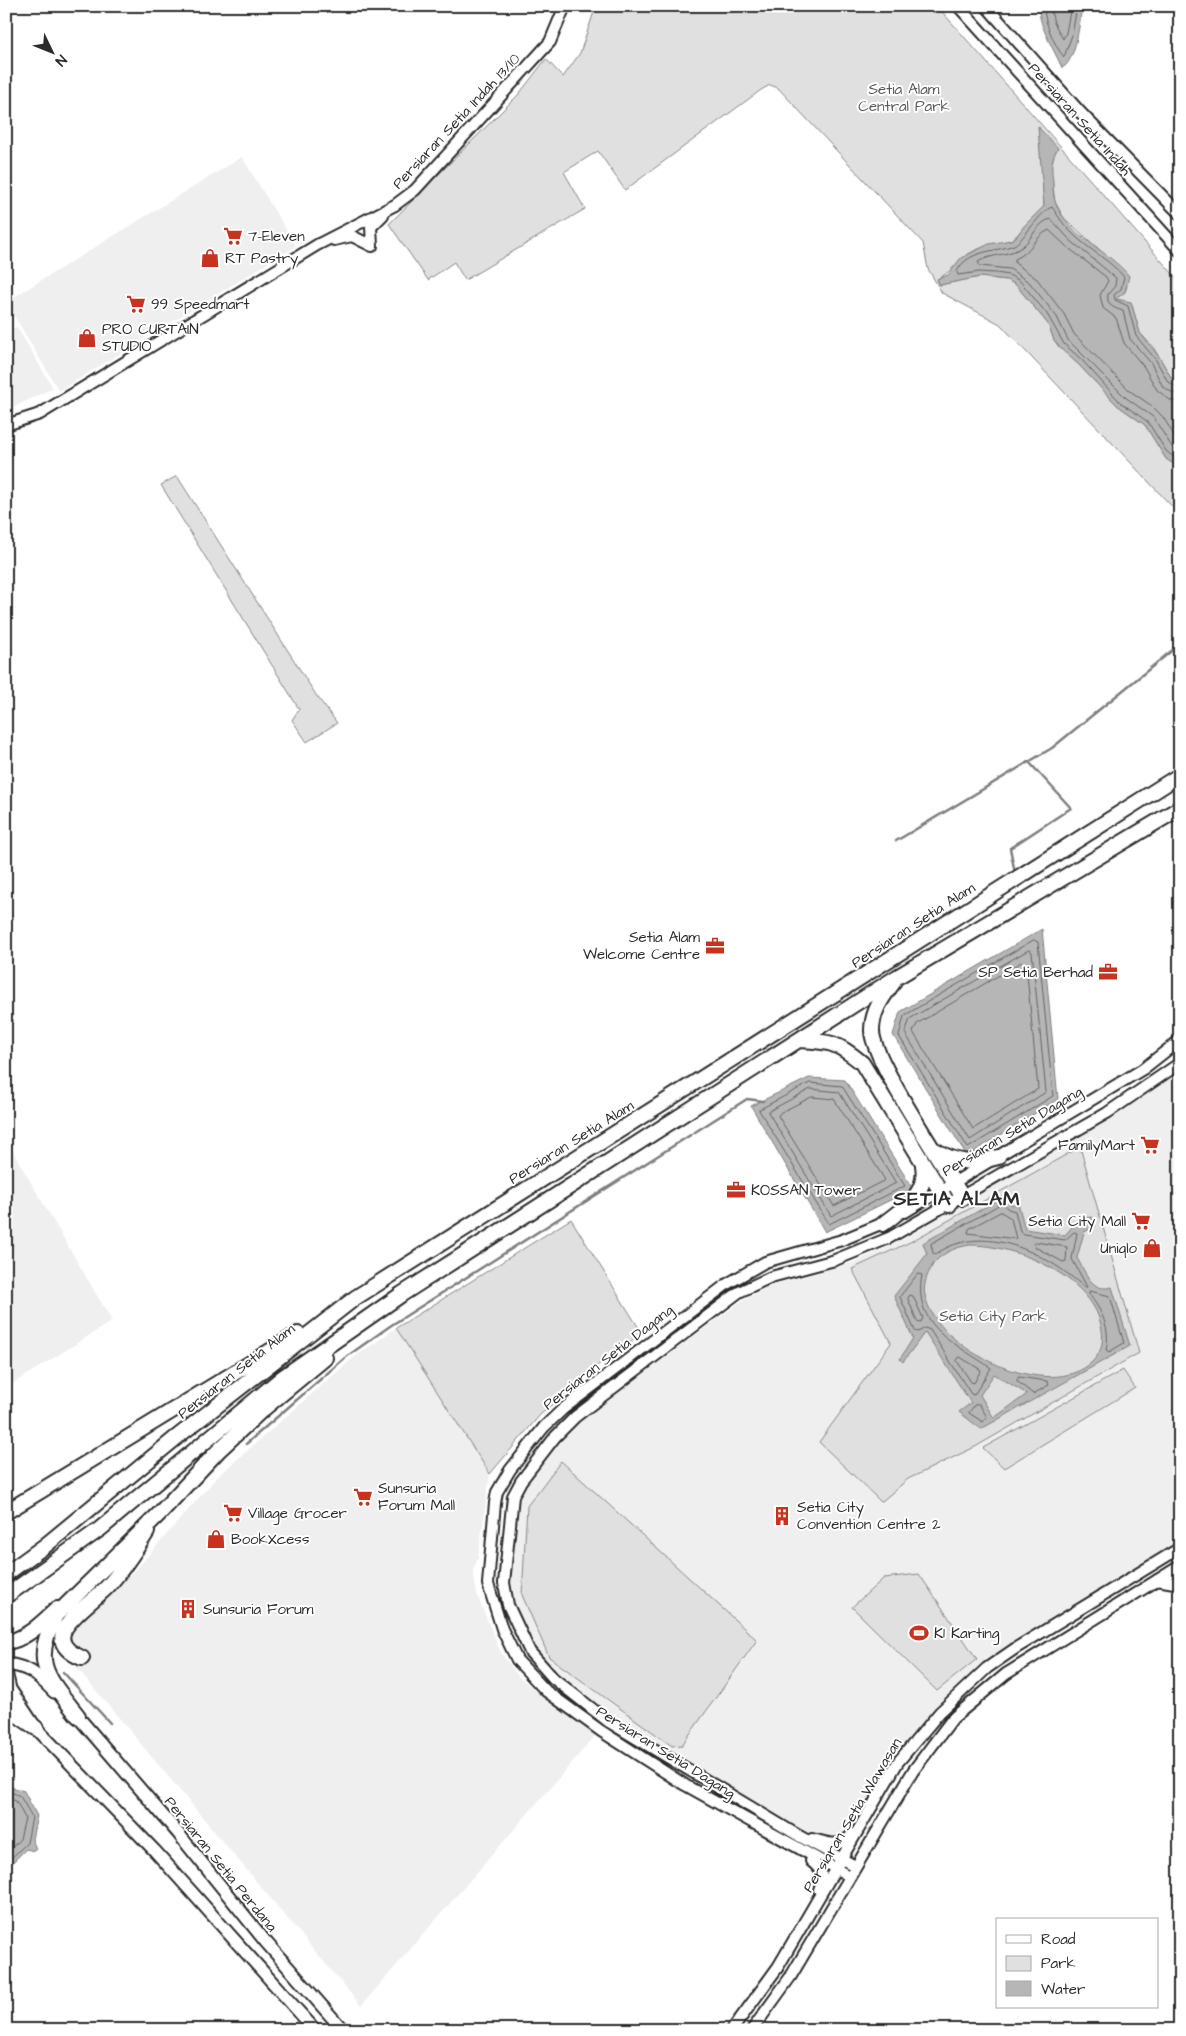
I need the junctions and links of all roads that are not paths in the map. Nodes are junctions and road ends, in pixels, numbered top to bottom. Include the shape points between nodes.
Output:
1 (565, 6) edge
2 (986, 6) edge
3 (994, 6) edge
4 (962, 7) edge
5 (998, 20) junction
6 (395, 205) junction
7 (1180, 214) edge
8 (317, 245) junction
9 (1180, 251) edge
10 (7, 424) edge
11 (1180, 771) edge
12 (1180, 775) edge
13 (1152, 792) junction
14 (1180, 808) edge
15 (1180, 815) edge
16 (897, 977) junction
17 (799, 1040) junction
18 (1180, 1040) edge
19 (1180, 1062) edge
20 (933, 1148) junction
21 (998, 1157) junction
22 (922, 1159) junction
23 (954, 1183) junction
24 (941, 1191) junction
25 (963, 1198) junction
26 (949, 1206) junction
27 (883, 1224) junction
28 (402, 1294) junction
29 (355, 1298) junction
30 (6, 1512) edge
31 (158, 1515) junction
32 (1175, 1551) edge
33 (1179, 1567) edge
34 (6, 1574) edge
35 (1157, 1580) junction
36 (1180, 1584) edge
37 (82, 1588) junction
38 (6, 1596) edge
39 (6, 1642) edge
40 (82, 1658) dead end
41 (6, 1664) edge
42 (6, 1672) edge
43 (6, 1707) edge
44 (78, 1716) junction
45 (36, 1728) junction
46 (861, 1825) junction
47 (799, 1836) junction
48 (792, 1845) junction
49 (842, 1859) junction
50 (855, 1866) junction
51 (836, 1869) junction
52 (849, 1876) junction
53 (808, 1916) junction
54 (315, 2030) edge
55 (343, 2030) edge
56 (732, 2030) edge
57 (752, 2030) edge

1 - 6 street, Persiaran Setia Indah 13/10 via 550,42 415,190
2 - 5 street, Persiaran Setia Indah
3 - 5 street
4 - 9 street, Persiaran Setia Indah
5 - 7 street, Persiaran Setia Indah via 1080,112
6 - 8 street, Persiaran Setia Indah 13/10
6 - 8 street via 371,227 372,246 352,236
8 - 10 street, Persiaran Setia Indah 13/10 via 40,414
11 - 13 highway
12 - 13 highway, Persiaran Setia Alam
13 - 29 highway, Persiaran Setia Alam
14 - 16 highway
15 - 16 highway via 920,971
16 - 17 highway
16 - 20 highway via 874,1010 872,1032 889,1074
17 - 22 highway via 843,1046 862,1063
17 - 28 highway
18 - 21 street, Persiaran Setia Dagang via 1143,1069
19 - 25 street, Persiaran Setia Dagang via 1107,1113
20 - 21 highway via 962,1162
20 - 23 highway
21 - 23 street, Persiaran Setia Dagang
22 - 24 highway
22 - 27 highway via 923,1187 915,1198
23 - 24 street, Persiaran Setia Dagang
23 - 25 highway
24 - 26 highway
24 - 27 street, Persiaran Setia Dagang
25 - 26 street, Persiaran Setia Dagang
26 - 47 street, Persiaran Setia Dagang via 889,1238 835,1260 770,1278 739,1292 575,1417 550,1444 513,1496 504,1583 508,1605 530,1652 553,1678 609,1722
27 - 48 street, Persiaran Setia Dagang via 842,1240 765,1262 727,1284 563,1409 544,1427 510,1470 497,1492 491,1528 488,1584 493,1604 518,1660 546,1691 685,1785
28 - 31 highway via 262,1410 188,1481
28 - 38 highway via 283,1378 100,1529
29 - 30 highway
29 - 34 highway, Persiaran Setia Alam
31 - 37 highway
31 - 40 highway via 107,1588 64,1630 62,1641 66,1649
32 - 33 street
32 - 46 street, Persiaran Setia Wawasan via 1016,1648 967,1686 926,1726 898,1762
33 - 35 street, Persiaran Setia Wawasan
35 - 36 street
35 - 50 street, Persiaran Setia Wawasan via 1006,1674 953,1718 913,1771
37 - 39 highway via 26,1635
37 - 44 highway via 56,1615 43,1652 50,1680
41 - 44 main road, Persiaran Setia Perdana via 30,1669
42 - 45 main road via 14,1696
43 - 45 highway
44 - 55 main road, Persiaran Setia Perdana
45 - 54 main road via 161,1858
46 - 47 street via 844,1842 836,1845
46 - 49 street, Persiaran Setia Wawasan
47 - 49 street, Persiaran Setia Dagang
48 - 51 street, Persiaran Setia Dagang
48 - 53 street via 823,1874
49 - 50 street, Persiaran Setia Dagang
49 - 51 street, Persiaran Setia Wawasan
50 - 52 street, Persiaran Setia Wawasan
51 - 52 street, Persiaran Setia Dagang
51 - 53 street, Persiaran Setia Wawasan
52 - 57 street, Persiaran Setia Wawasan via 791,1976
53 - 56 street, Persiaran Setia Wawasan via 764,1988

